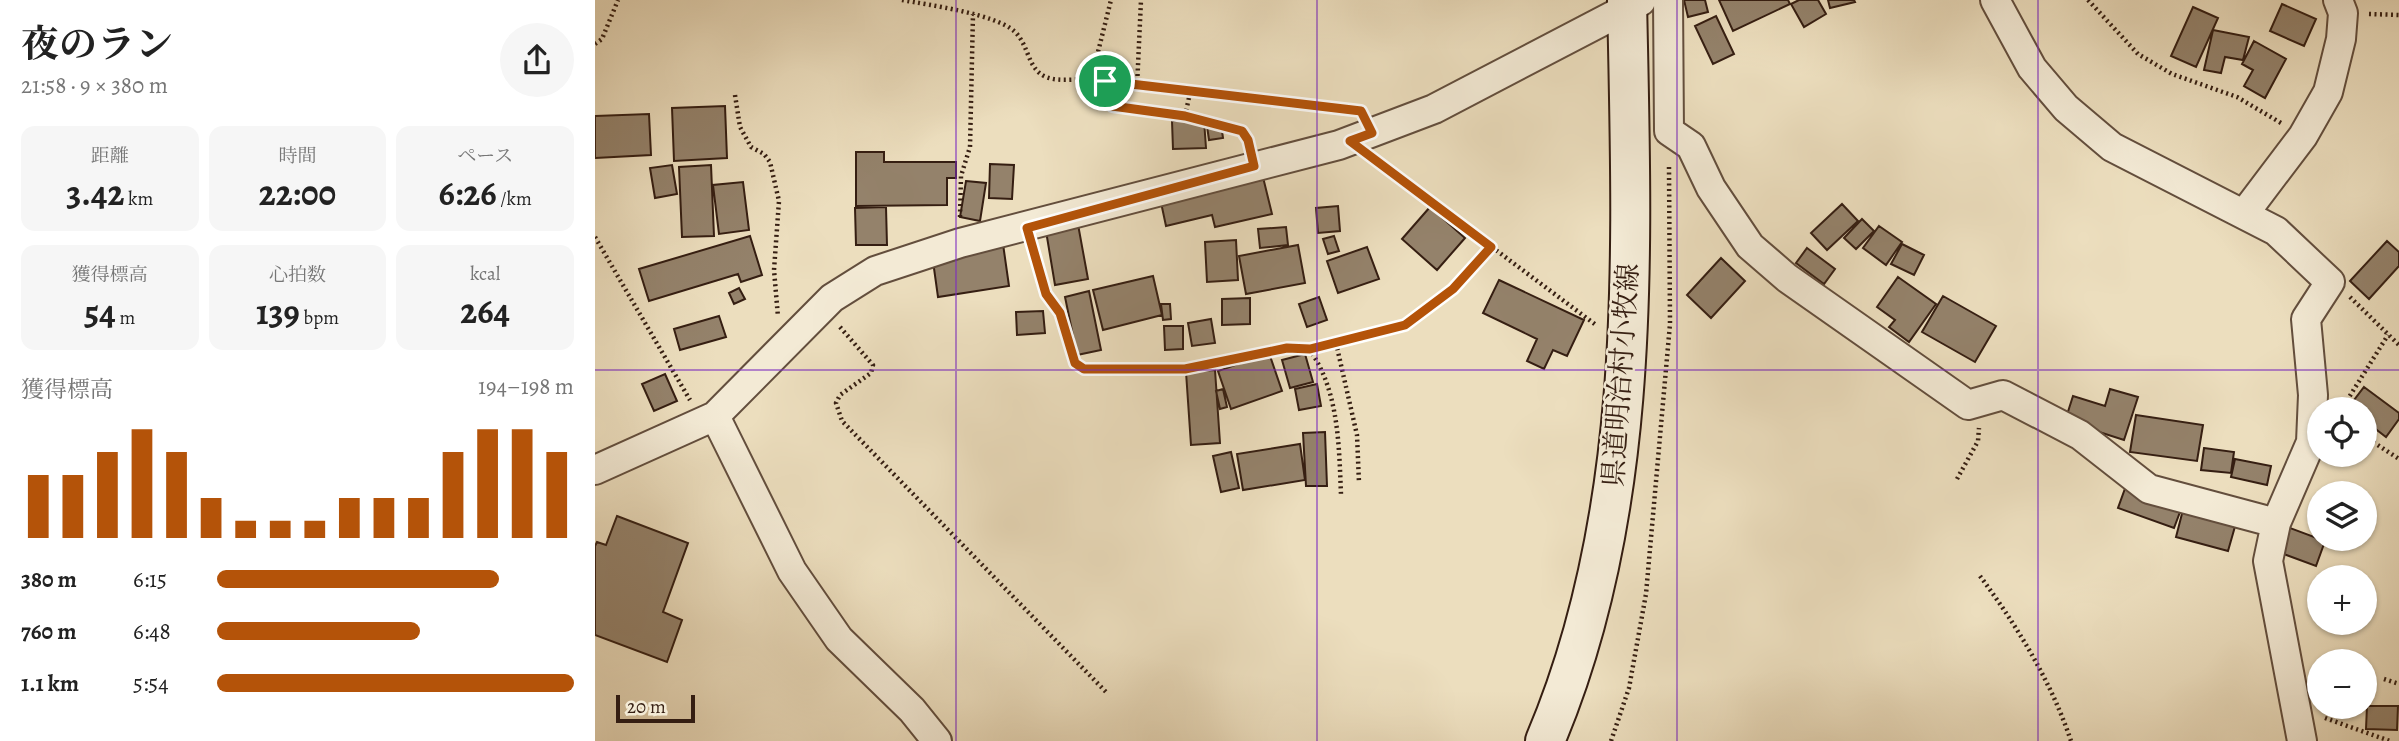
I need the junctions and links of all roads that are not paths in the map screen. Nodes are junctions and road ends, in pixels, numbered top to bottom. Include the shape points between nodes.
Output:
1 (1668, 0) edge
2 (1995, 0) edge
3 (2338, 0) edge
4 (1632, 3) edge
5 (2244, 214) junction
6 (709, 419) junction
7 (595, 470) edge
8 (2276, 523) junction
9 (937, 741) edge
10 (1545, 741) edge
11 (2302, 741) edge

1 - 8 street via 1669,131 1691,146 1711,188 1750,246 1787,278 1968,405 2003,396 2080,435 2149,489
2 - 5 street via 2032,68 2066,108 2112,147
3 - 5 street via 2342,26 2328,92 2303,136
4 - 6 street via 1434,109 1361,137 960,243 876,271 832,298
4 - 10 main road, 県道明治村小牧線 via 1628,331 1620,444 1607,532 1583,627
5 - 8 street via 2276,231 2330,282 2306,319 2313,395 2311,442
6 - 7 street
6 - 9 street via 792,571 839,639
8 - 11 street via 2268,561

